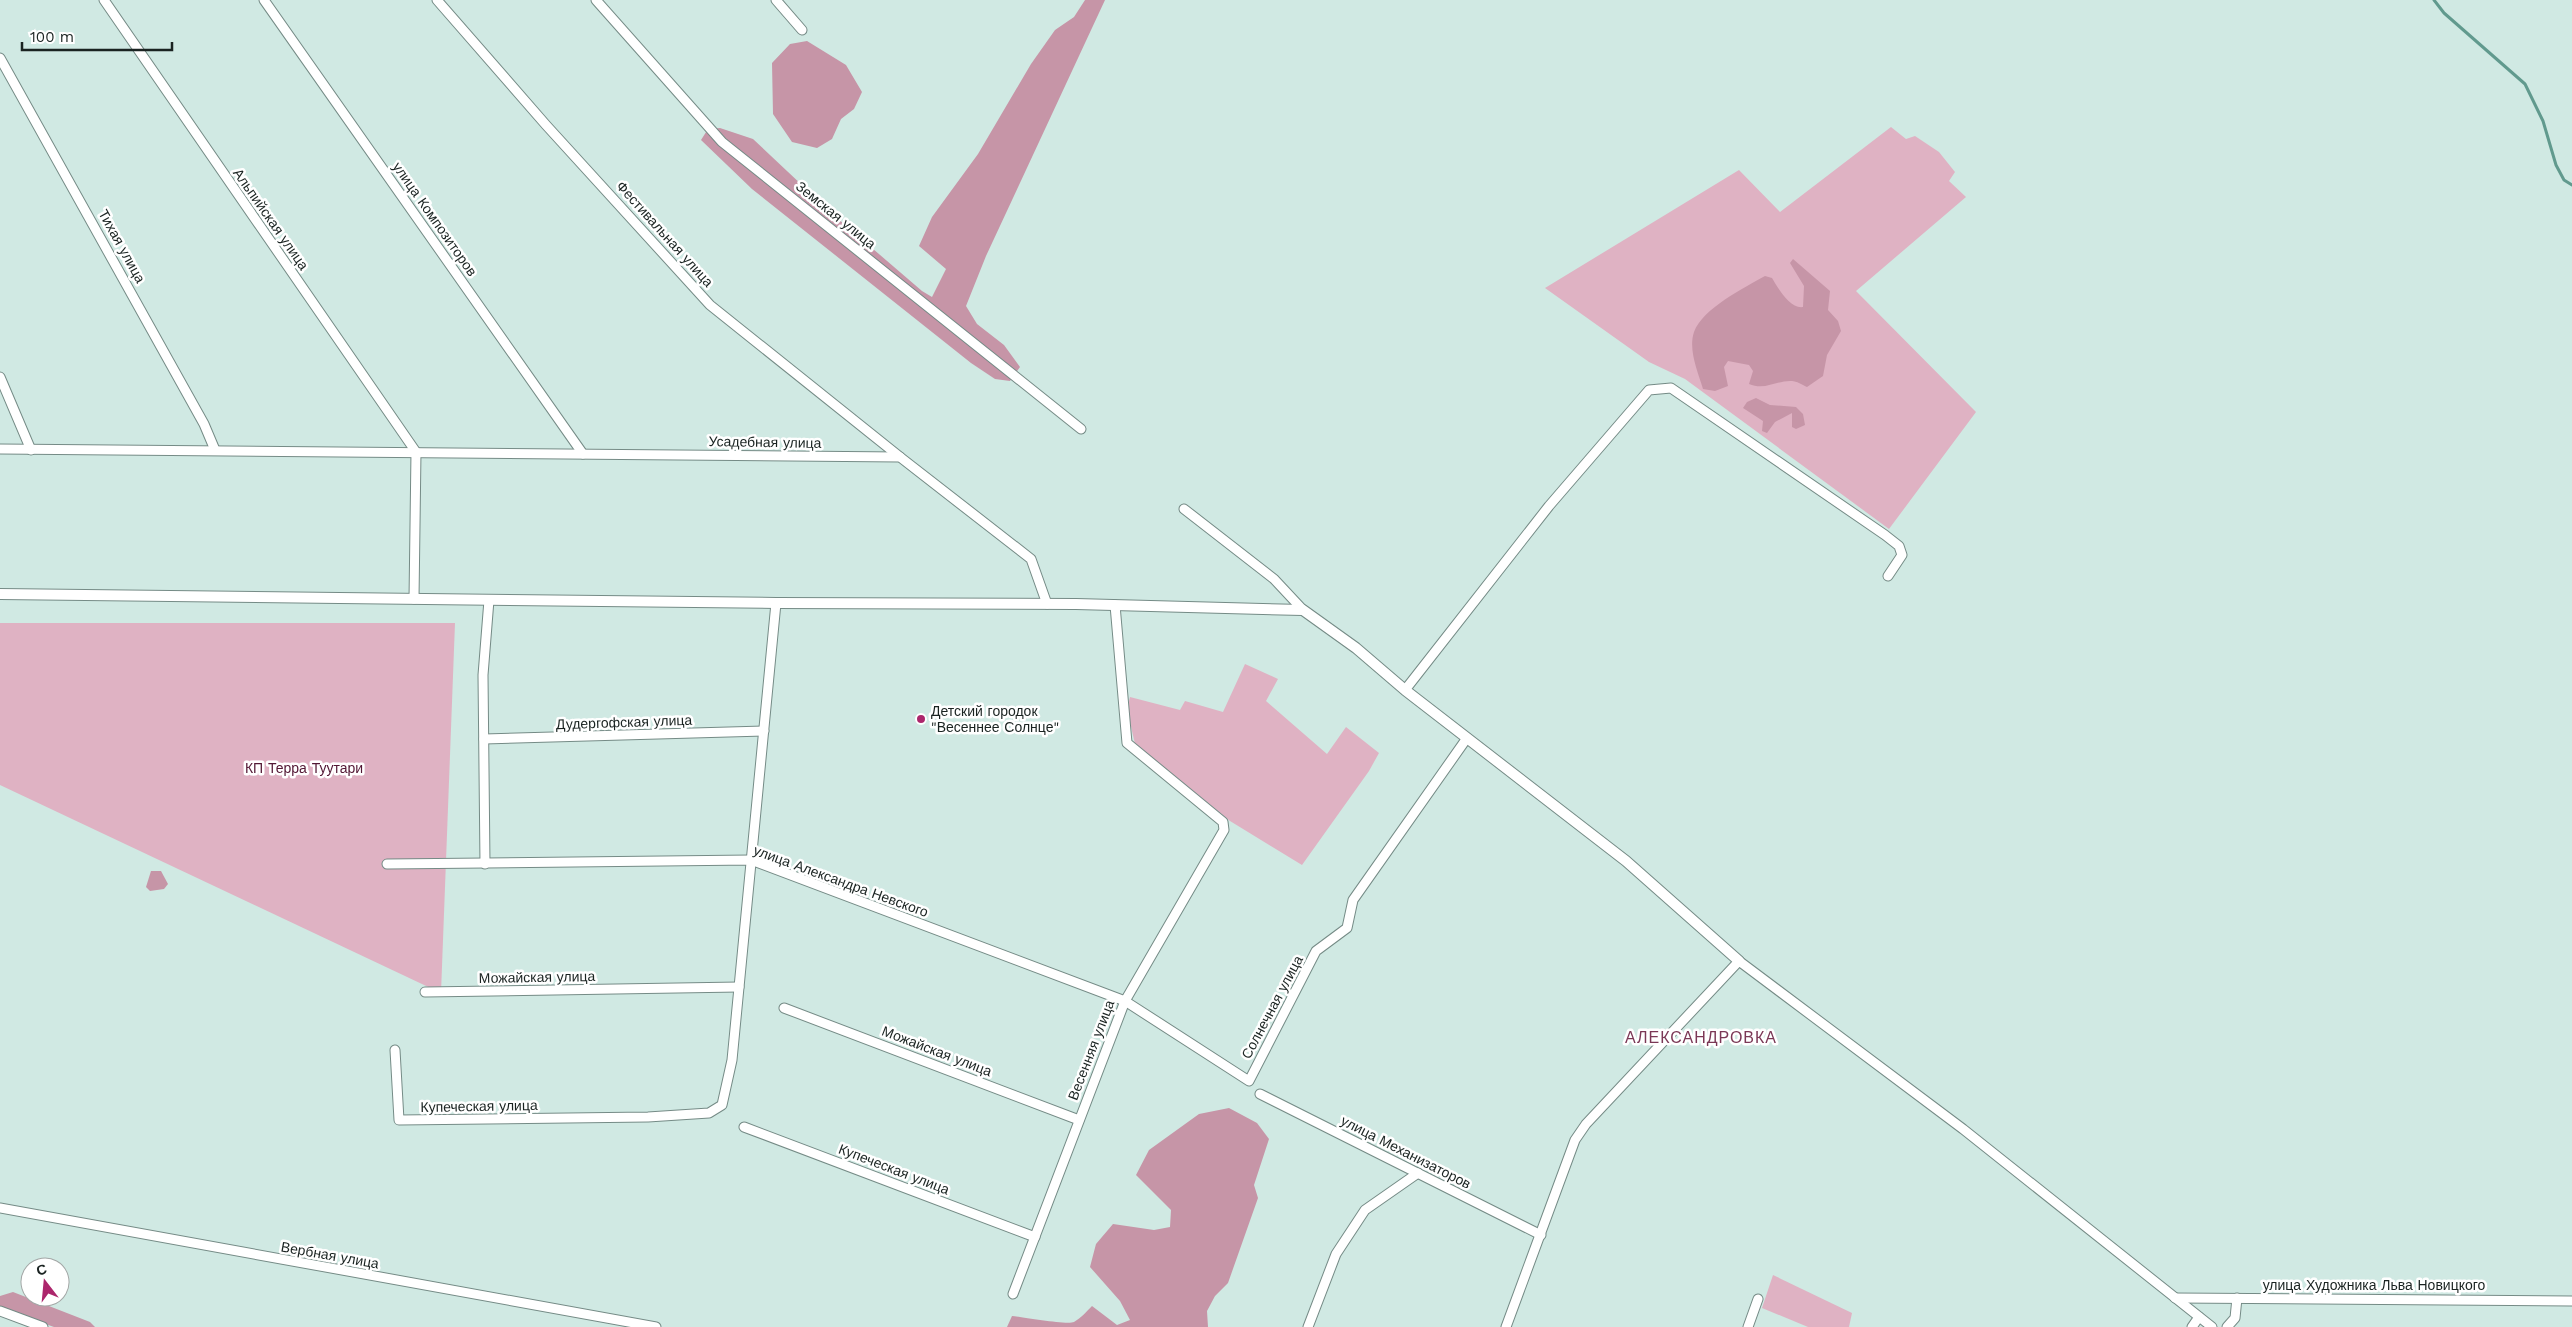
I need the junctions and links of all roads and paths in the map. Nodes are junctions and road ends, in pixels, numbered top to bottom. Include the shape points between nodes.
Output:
1 (104, 0) edge
2 (264, 0) edge
3 (437, 0) edge
4 (596, 0) edge
5 (776, 0) edge
6 (802, 30) dead end
7 (0, 58) edge
8 (0, 377) edge
9 (1081, 429) dead end
10 (0, 449) edge
11 (31, 450) junction
12 (215, 450) junction
13 (416, 452) junction
14 (583, 454) junction
15 (900, 457) junction
16 (1184, 509) dead end
17 (1888, 576) dead end
18 (0, 594) edge
19 (414, 599) junction
20 (490, 600) junction
21 (776, 603) junction
22 (1047, 604) junction
23 (1115, 605) junction
24 (1303, 610) junction
25 (1405, 690) junction
26 (764, 731) junction
27 (1467, 738) junction
28 (484, 739) junction
29 (751, 860) junction
30 (386, 864) dead end
31 (485, 864) junction
32 (1739, 961) junction
33 (739, 987) junction
34 (425, 992) dead end
35 (1125, 1001) junction
36 (784, 1008) dead end
37 (395, 1050) dead end
38 (1248, 1081) joint
39 (1260, 1094) dead end
40 (1079, 1120) junction
41 (744, 1127) dead end
42 (1418, 1173) junction
43 (0, 1208) edge
44 (1541, 1235) junction
45 (1034, 1237) junction
46 (1013, 1294) dead end
47 (2175, 1298) junction
48 (2237, 1298) junction
49 (1758, 1299) dead end
50 (2572, 1301) edge
51 (0, 1311) edge
52 (2199, 1317) junction
53 (43, 1327) edge
54 (656, 1327) edge
55 (1308, 1327) edge
56 (1506, 1327) edge
57 (1748, 1327) edge
58 (2192, 1327) edge
59 (2212, 1327) edge
60 (2227, 1327) edge

1 - 13 street, Альпийская улица
2 - 14 street, улица Композиторов
3 - 15 street, Фестивальная улица via 710,305
4 - 9 street, Земская улица via 722,142
5 - 6 street
7 - 12 street, Тихая улица via 204,424
8 - 11 street
10 - 11 street, Усадебная улица
11 - 12 street, Усадебная улица
12 - 13 street, Усадебная улица
13 - 14 street, Усадебная улица
13 - 19 street
14 - 15 street, Усадебная улица
15 - 22 street via 1032,559
16 - 24 street via 1274,580
17 - 25 street via 1902,554 1885,535 1671,388 1649,390 1549,506
18 - 19 street
19 - 20 street
20 - 21 street
20 - 28 street via 483,675
21 - 22 street
21 - 26 street
22 - 23 street
23 - 24 street
23 - 35 street, Весенняя улица via 1127,743 1223,822 1224,830
24 - 25 street via 1356,648
25 - 27 street
26 - 28 street, Дудергофская улица
26 - 29 street
27 - 32 street via 1626,861
27 - 38 street, Солнечная улица via 1353,900 1347,928 1316,951
28 - 31 street
29 - 31 street, улица Александра Невского
29 - 33 street
29 - 35 street, улица Александра Невского
30 - 31 street, улица Александра Невского
32 - 44 street via 1586,1124 1576,1140
32 - 47 street via 1963,1129
33 - 34 street, Можайская улица
33 - 37 street, Купеческая улица via 732,1060 722,1105 709,1113 648,1117 399,1120
35 - 38 street, улица Александра Невского
35 - 40 street, Весенняя улица
36 - 40 street, Можайская улица
39 - 42 street, улица Механизаторов
40 - 45 street, Весенняя улица
41 - 45 street, Купеческая улица
42 - 44 street, улица Механизаторов
42 - 55 street via 1365,1210 1336,1254
43 - 54 street, Вербная улица
44 - 56 street
45 - 46 street, Весенняя улица
47 - 48 street, улица Художника Льва Новицкого
47 - 52 street
48 - 50 street, улица Художника Льва Новицкого
48 - 60 street via 2235,1318
49 - 57 street
51 - 53 street
52 - 58 street
52 - 59 street

